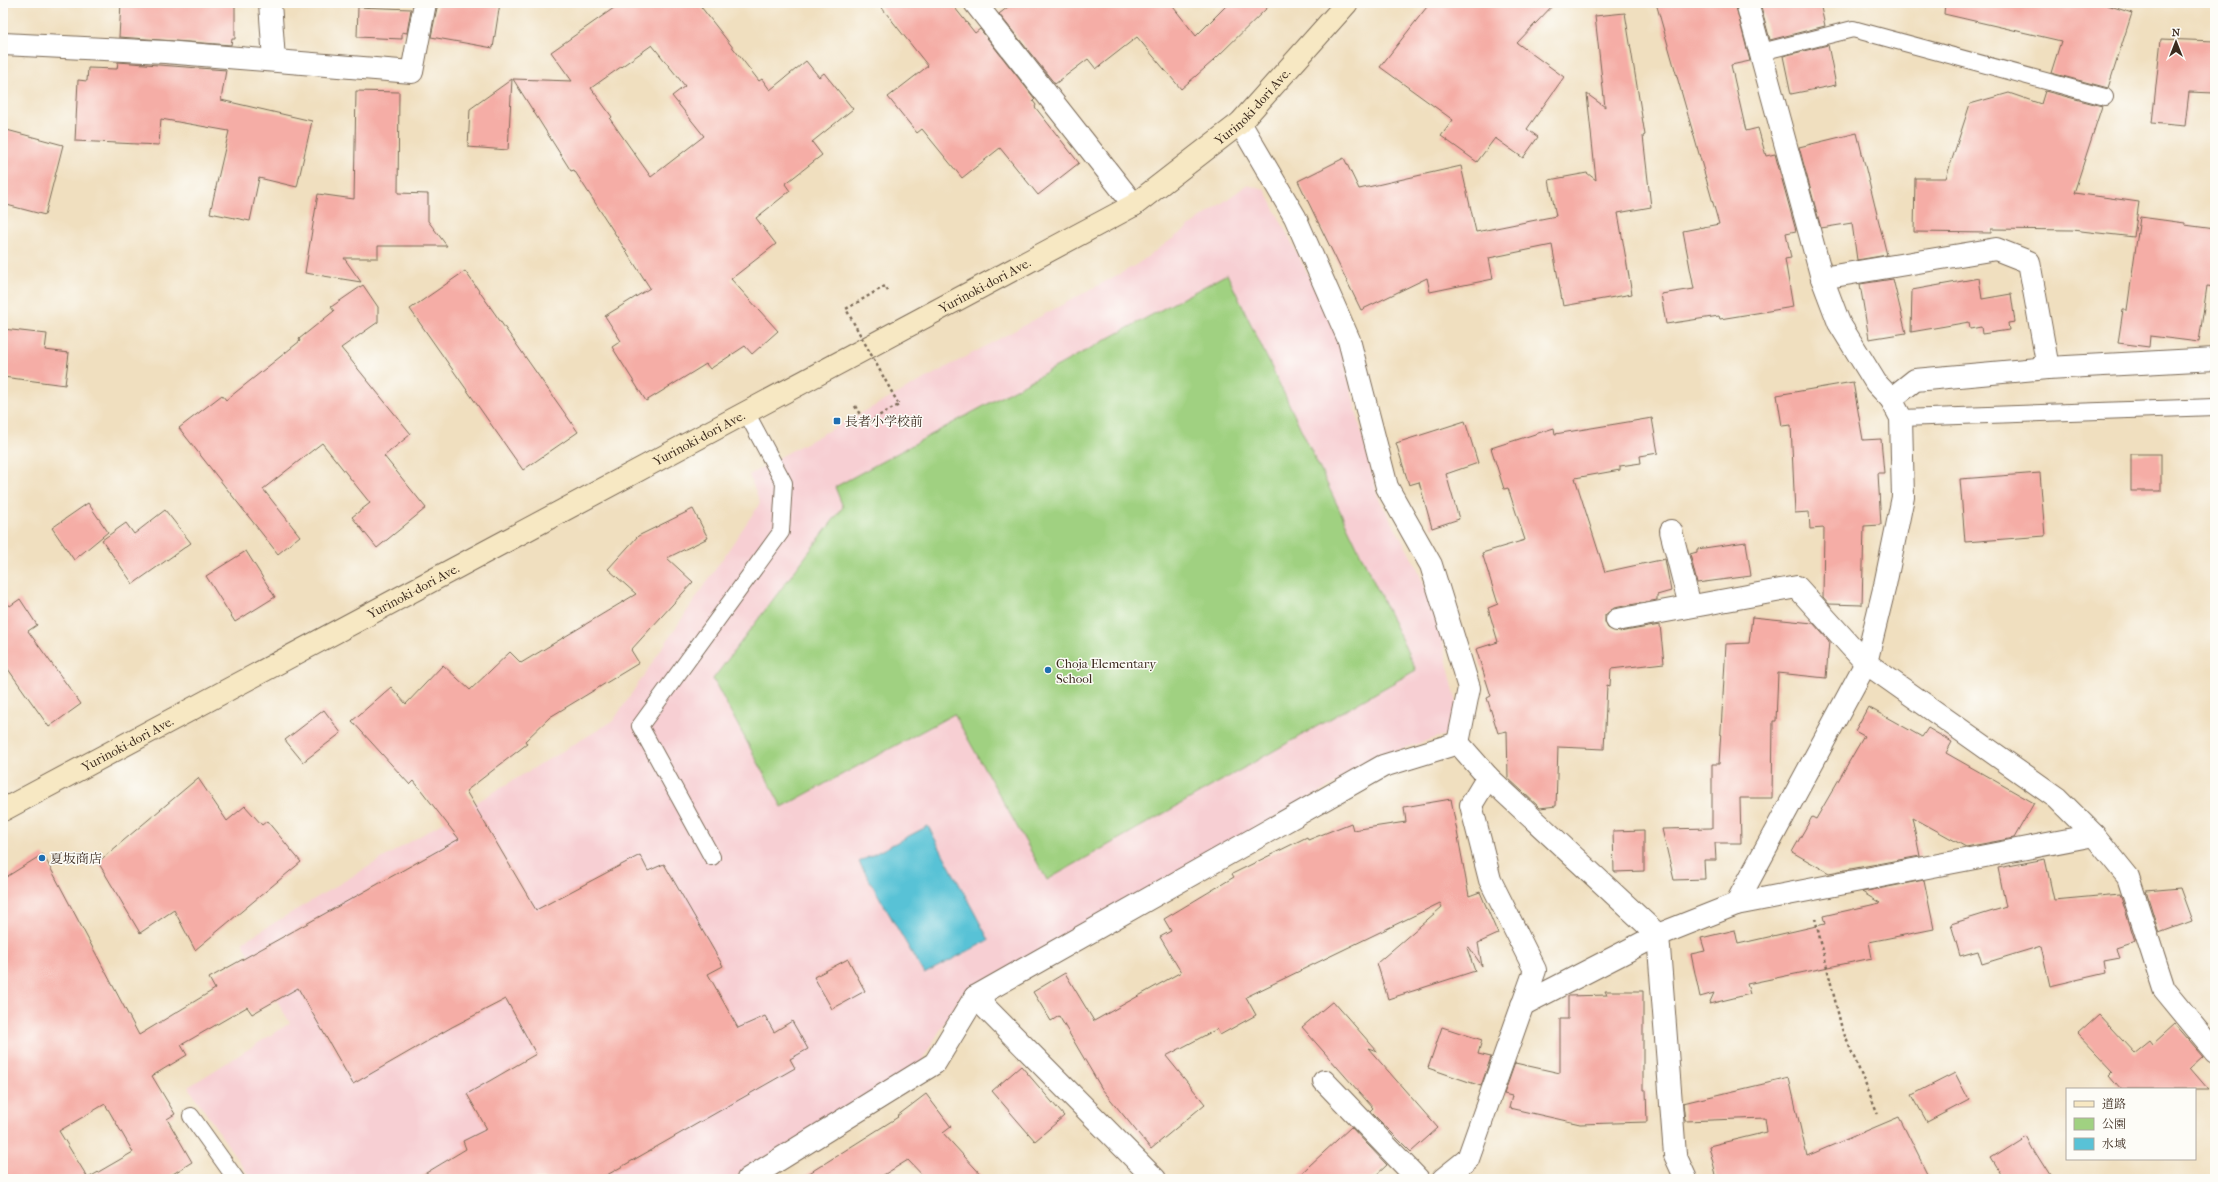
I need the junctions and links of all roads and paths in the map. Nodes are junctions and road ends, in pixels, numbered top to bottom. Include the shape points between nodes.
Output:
1 (270, 3) edge
2 (425, 3) edge
3 (975, 3) edge
4 (1347, 3) edge
5 (1747, 3) edge
6 (3, 44) edge
7 (1761, 52) junction
8 (274, 60) junction
9 (2104, 97) dead end
10 (1240, 123) junction
11 (1134, 205) junction
12 (1822, 278) junction
13 (889, 293) dead end
14 (2215, 359) edge
15 (2048, 368) junction
16 (1891, 398) junction
17 (855, 406) dead end
18 (2215, 407) edge
19 (746, 412) junction
20 (1901, 418) junction
21 (1671, 531) dead end
22 (1690, 606) junction
23 (1617, 620) dead end
24 (1866, 663) junction
25 (1458, 743) junction
26 (1488, 777) junction
27 (3, 810) edge
28 (2094, 835) junction
29 (712, 857) dead end
30 (1809, 890) junction
31 (1736, 904) junction
32 (1658, 934) junction
33 (975, 997) junction
34 (1522, 1005) junction
35 (2215, 1051) edge
36 (1324, 1082) dead end
37 (1878, 1114) dead end
38 (191, 1116) dead end
39 (236, 1179) edge
40 (748, 1179) edge
41 (1155, 1179) edge
42 (1418, 1179) edge
43 (1443, 1179) edge
44 (1686, 1179) edge

1 - 8 street
2 - 8 street via 412,72
3 - 11 street
4 - 10 street, Yurinoki-dori Ave.
5 - 7 street
6 - 8 street
7 - 9 lane via 1853,29
7 - 12 street
10 - 11 street, Yurinoki-dori Ave.
10 - 25 street via 1295,217 1346,333 1387,487 1431,565 1469,688
11 - 19 street, Yurinoki-dori Ave.
12 - 15 street via 1996,249 2029,262
12 - 16 street via 1839,323 1876,383
13 - 17 path, bridge via 885,286 846,309 899,405 865,423
14 - 15 street
15 - 16 street via 1915,380
16 - 20 street
18 - 20 lane
19 - 27 street, Yurinoki-dori Ave.
19 - 29 lane via 784,483 781,532 640,726
20 - 24 street via 1903,497
21 - 22 street
22 - 23 street
22 - 24 street via 1797,586
24 - 28 street via 2057,798
24 - 31 street
25 - 26 street
25 - 33 street via 1383,766
26 - 32 street
26 - 34 street via 1472,805 1490,880 1534,970
28 - 30 street
28 - 35 street via 2128,877 2164,989
30 - 31 street
30 - 37 path via 1842,1029
31 - 32 street
32 - 34 street
32 - 44 street via 1675,1155
33 - 40 street via 935,1063
33 - 41 street
34 - 43 street via 1468,1159
36 - 42 street
38 - 39 lane

